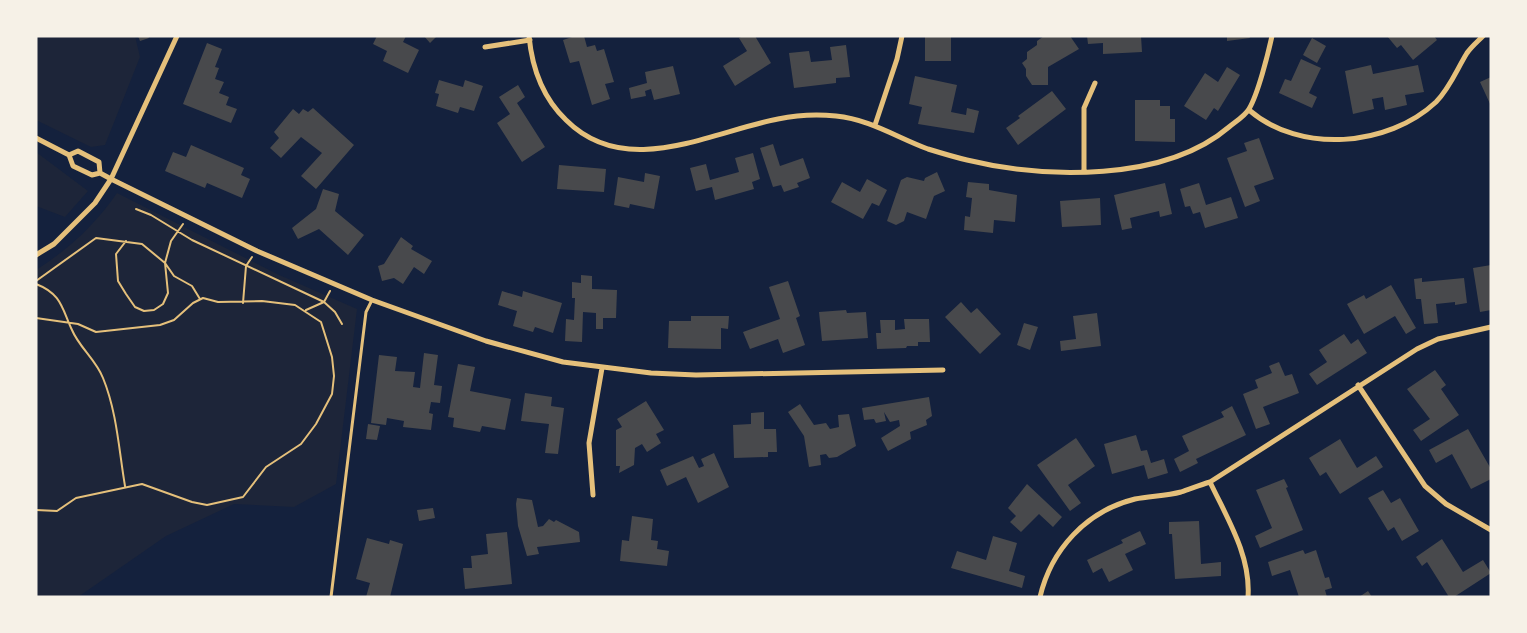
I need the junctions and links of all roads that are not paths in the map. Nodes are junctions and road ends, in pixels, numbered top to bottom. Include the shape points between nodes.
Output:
1 (177, 36) edge
2 (902, 36) edge
3 (1272, 36) edge
4 (1483, 36) edge
5 (530, 38) edge
6 (485, 47) dead end
7 (1095, 83) dead end
8 (1249, 110) junction
9 (875, 125) junction
10 (36, 138) edge
11 (69, 155) junction
12 (1084, 172) junction
13 (100, 173) junction
14 (111, 179) junction
15 (36, 255) edge
16 (372, 300) junction
17 (1491, 327) edge
18 (602, 368) junction
19 (943, 370) dead end
20 (1358, 385) junction
21 (1210, 482) junction
22 (593, 495) dead end
23 (1491, 530) edge
24 (331, 597) edge
25 (1040, 597) edge
26 (1248, 597) edge

1 - 14 street
2 - 9 street
3 - 8 street
4 - 8 street via 1468,52 1437,101 1415,119 1392,130 1356,139 1304,136 1271,126
5 - 6 street
5 - 9 street via 540,82 556,111 583,134 616,148 660,150 801,115 837,116
7 - 12 street via 1084,108
8 - 12 street via 1217,137 1182,156
9 - 12 street via 928,149 968,160 1030,170
10 - 11 street
11 - 13 street via 73,166 92,175
11 - 13 street via 78,151 98,162
13 - 14 street
14 - 15 street via 79,221 54,244
14 - 16 street via 257,250
16 - 18 street via 525,353
16 - 24 lane via 366,312
17 - 20 street via 1438,339 1417,348
18 - 19 street via 696,375
18 - 22 street via 589,443
20 - 21 street
20 - 23 street via 1425,486 1446,504
21 - 25 street via 1180,492 1134,499 1089,520 1053,560
21 - 26 street via 1241,549 1248,575

